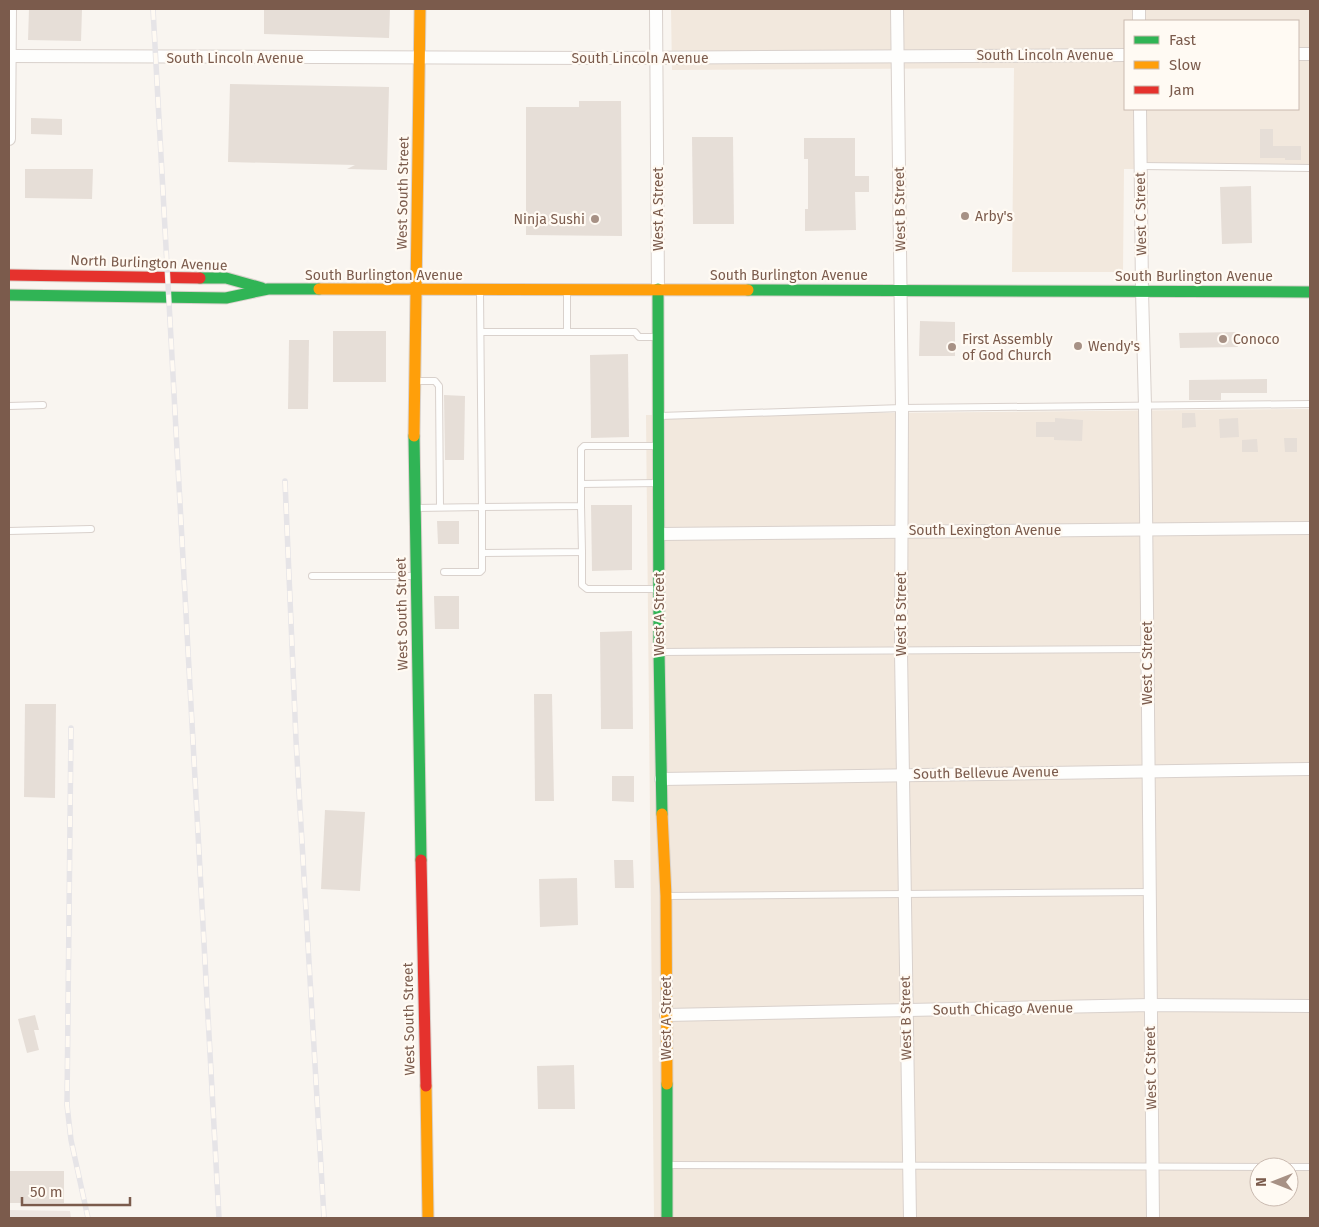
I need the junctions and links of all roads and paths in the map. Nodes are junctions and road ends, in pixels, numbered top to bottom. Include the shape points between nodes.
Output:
1 (10, 9) edge
2 (420, 9) edge
3 (656, 9) edge
4 (898, 9) edge
5 (1124, 55) edge
6 (9, 56) edge
7 (898, 56) junction
8 (419, 58) junction
9 (657, 58) junction
10 (1140, 110) edge
11 (9, 139) edge
12 (1141, 166) junction
13 (1310, 168) edge
14 (9, 275) edge
15 (268, 289) junction
16 (567, 289) junction
17 (658, 289) junction
18 (416, 290) junction
19 (480, 290) junction
20 (900, 291) junction
21 (1142, 291) junction
22 (1310, 292) edge
23 (9, 295) edge
24 (480, 332) junction
25 (567, 332) junction
26 (658, 337) junction
27 (415, 381) junction
28 (1310, 404) edge
29 (43, 405) dead end
30 (9, 406) edge
31 (1145, 406) junction
32 (902, 408) junction
33 (659, 416) junction
34 (659, 446) junction
35 (659, 483) junction
36 (581, 484) junction
37 (581, 506) junction
38 (482, 507) junction
39 (415, 508) junction
40 (440, 508) junction
41 (1310, 528) edge
42 (91, 529) dead end
43 (1146, 529) junction
44 (9, 531) edge
45 (902, 531) junction
46 (660, 534) junction
47 (582, 552) junction
48 (482, 553) junction
49 (444, 572) dead end
50 (312, 576) dead end
51 (416, 576) junction
52 (659, 589) junction
53 (1147, 649) junction
54 (659, 652) junction
55 (901, 652) junction
56 (1310, 769) edge
57 (1148, 770) junction
58 (903, 774) junction
59 (661, 779) junction
60 (1150, 892) junction
61 (905, 894) junction
62 (666, 896) junction
63 (1150, 1005) junction
64 (1310, 1006) edge
65 (906, 1011) junction
66 (666, 1015) junction
67 (666, 1165) junction
68 (909, 1166) junction
69 (1310, 1167) edge
70 (1152, 1168) junction
71 (428, 1218) edge
72 (667, 1218) edge
73 (910, 1218) edge
74 (1153, 1218) edge

1 - 6 street
2 - 8 main road, West South Street
3 - 9 street, West A Street
4 - 7 street, West B Street
5 - 7 street, South Lincoln Avenue
6 - 8 street, South Lincoln Avenue
6 - 11 street
7 - 9 street, South Lincoln Avenue
7 - 20 street, West B Street
8 - 9 street, South Lincoln Avenue
8 - 18 main road, West South Street
9 - 17 street, West A Street
10 - 12 street, West C Street
12 - 13 lane
12 - 21 street, West C Street
14 - 15 main road, North Burlington Avenue via 226,278
15 - 18 main road, South Burlington Avenue
15 - 23 main road via 226,298
16 - 17 main road, South Burlington Avenue
16 - 19 main road, South Burlington Avenue
16 - 25 lane
17 - 20 main road, South Burlington Avenue
17 - 26 main road, West A Street
18 - 19 main road, South Burlington Avenue
18 - 27 main road, West South Street
19 - 24 lane
20 - 21 main road, South Burlington Avenue
20 - 32 street, West B Street
21 - 22 main road, South Burlington Avenue
21 - 31 street, West C Street
24 - 25 lane
24 - 38 lane
25 - 26 lane via 634,332 639,337
26 - 33 main road, West A Street
27 - 39 main road, West South Street
27 - 40 lane via 435,381 439,386
28 - 31 lane
29 - 30 lane
31 - 32 lane
31 - 43 street, West C Street
32 - 33 lane
32 - 45 street, West B Street
33 - 34 main road, West A Street
34 - 35 main road, West A Street
34 - 36 lane via 584,446 581,449
35 - 36 lane
35 - 46 main road, West A Street
36 - 37 lane
37 - 38 lane
37 - 47 lane
38 - 40 lane
38 - 48 lane
39 - 40 lane
39 - 51 main road, West South Street
41 - 43 street, South Lexington Avenue
42 - 44 lane
43 - 45 street, South Lexington Avenue
43 - 53 street, West C Street
45 - 46 street, South Lexington Avenue
45 - 55 street, West B Street
46 - 52 main road, West A Street
47 - 48 lane
47 - 52 lane via 582,585 587,589
48 - 49 lane via 480,572
50 - 51 lane
51 - 71 main road, West South Street
52 - 54 main road, West A Street
53 - 55 lane
53 - 57 street, West C Street
54 - 55 lane
54 - 59 main road, West A Street
55 - 58 street, West B Street
56 - 57 street, South Bellevue Avenue
57 - 58 street, South Bellevue Avenue
57 - 60 street, West C Street
58 - 59 street, South Bellevue Avenue
58 - 61 street, West B Street
59 - 62 main road, West A Street
60 - 61 lane
60 - 63 street, West C Street
61 - 62 lane
61 - 65 street, West B Street
62 - 66 main road, West A Street
63 - 64 street, South Chicago Avenue
63 - 65 street, South Chicago Avenue
63 - 70 street, West C Street
65 - 66 street, South Chicago Avenue
65 - 68 street, West B Street
66 - 67 main road, West A Street
67 - 68 lane
67 - 72 main road, West A Street
68 - 70 lane
68 - 73 street, West B Street
69 - 70 lane
70 - 74 street, West C Street

